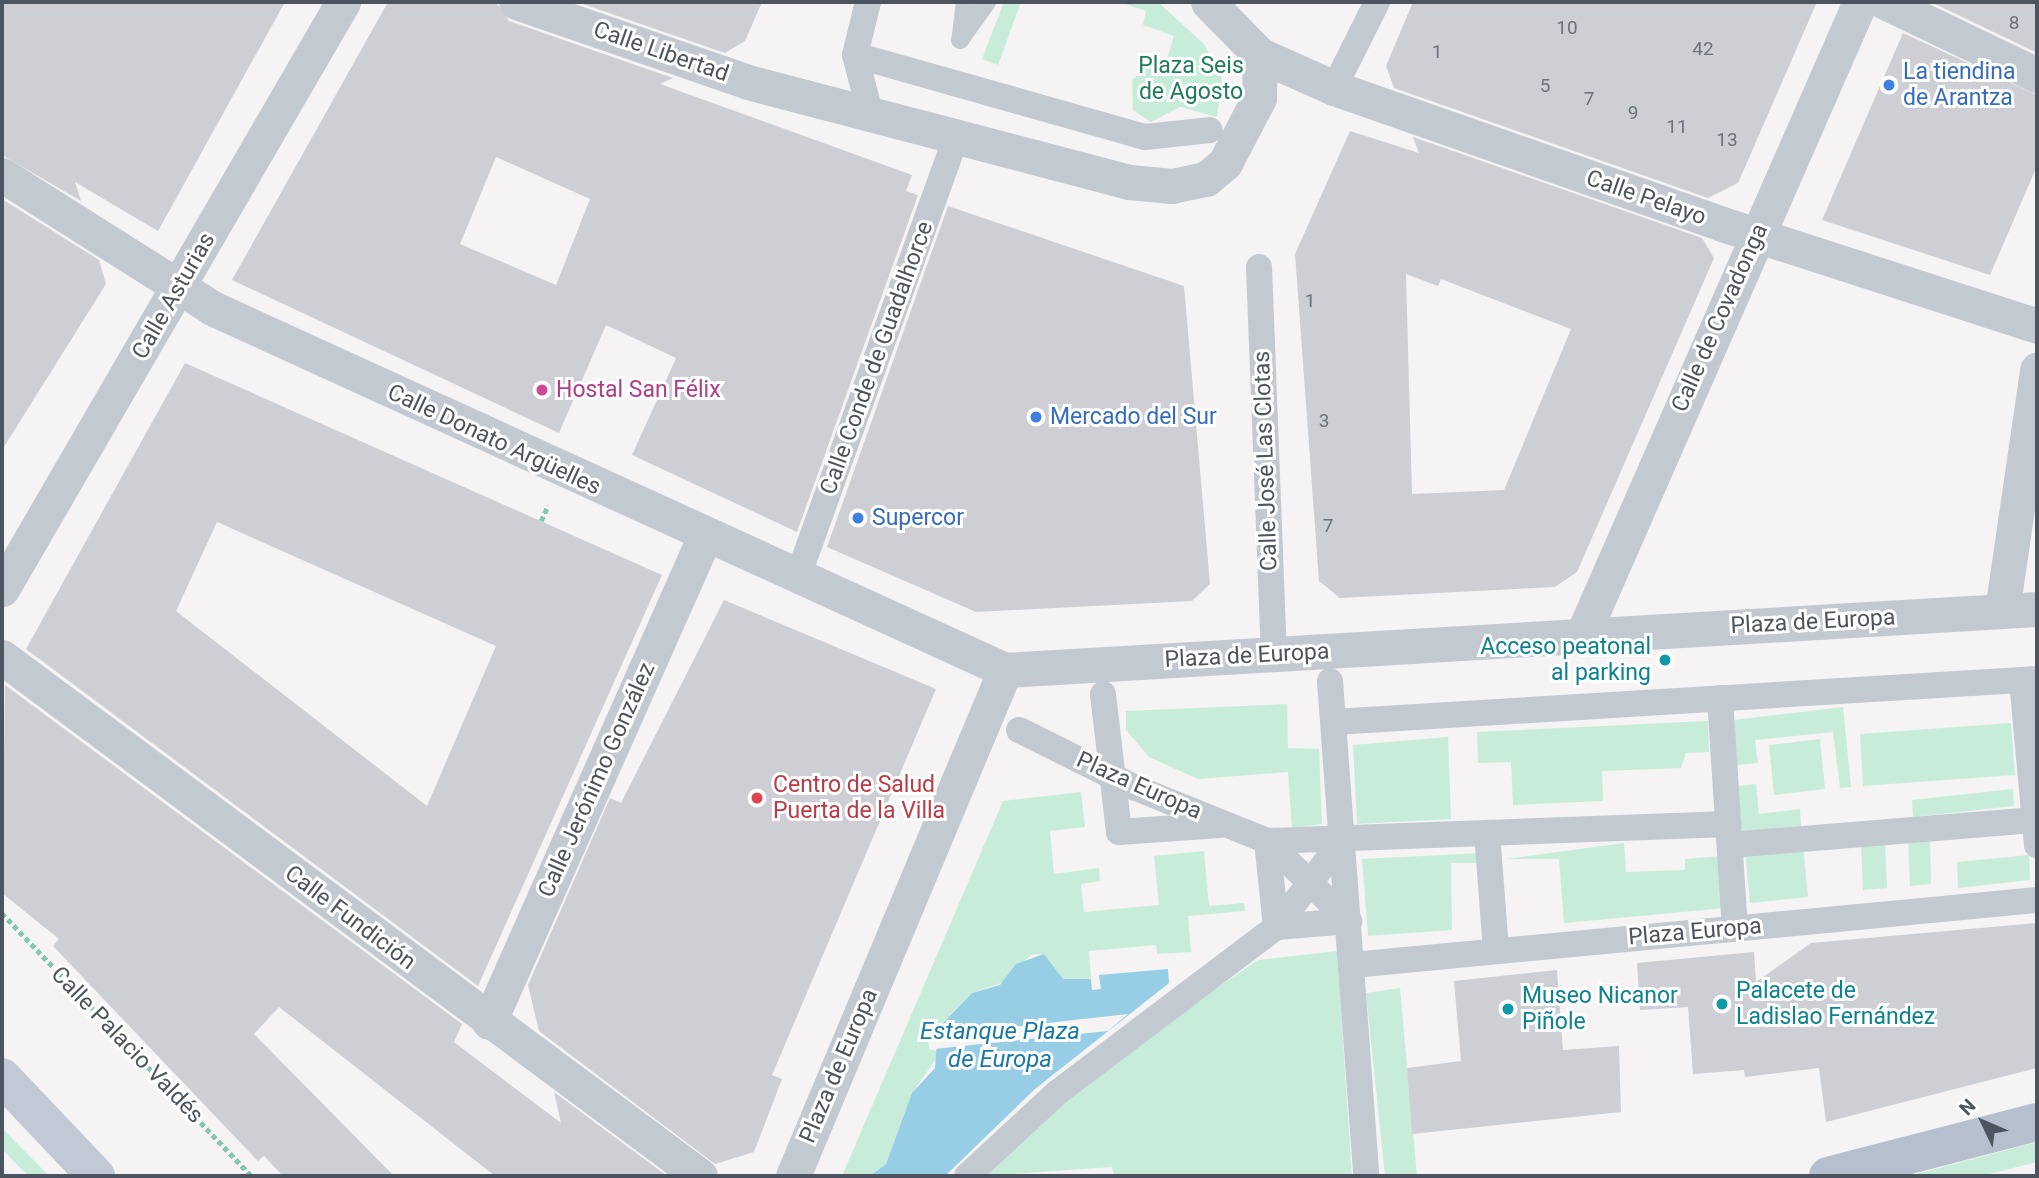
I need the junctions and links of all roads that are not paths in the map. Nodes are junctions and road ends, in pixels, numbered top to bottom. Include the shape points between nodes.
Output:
1 (343, 2) edge
2 (516, 2) edge
3 (869, 2) edge
4 (965, 2) edge
5 (986, 2) edge
6 (1208, 2) edge
7 (1377, 2) edge
8 (1860, 2) edge
9 (1885, 2) edge
10 (855, 55) junction
11 (1260, 55) junction
12 (2037, 75) edge
13 (1335, 88) junction
14 (871, 116) junction
15 (1210, 130) dead end
16 (956, 138) junction
17 (2, 175) edge
18 (1755, 234) junction
19 (1259, 267) dead end
20 (179, 287) junction
21 (2037, 326) edge
22 (2037, 370) edge
23 (704, 538) junction
24 (797, 579) junction
25 (2, 589) edge
26 (2037, 609) edge
27 (2002, 611) junction
28 (1582, 636) junction
29 (1274, 654) junction
30 (2, 657) edge
31 (1005, 670) junction
32 (2029, 679) edge
33 (1330, 681) dead end
34 (1103, 694) dead end
35 (1720, 698) junction
36 (1334, 723) junction
37 (1019, 730) dead end
38 (1113, 776) junction
39 (1226, 824) junction
40 (2036, 828) edge
41 (1487, 833) junction
42 (1730, 835) junction
43 (1344, 838) junction
44 (1267, 841) junction
45 (1310, 883) junction
46 (2037, 900) edge
47 (1349, 920) junction
48 (1276, 927) junction
49 (1735, 928) junction
50 (1496, 951) junction
51 (1353, 965) junction
52 (489, 1022) junction
53 (2, 1077) edge
54 (2037, 1122) edge
55 (96, 1176) edge
56 (700, 1176) edge
57 (793, 1176) edge
58 (967, 1176) edge
59 (1366, 1176) edge
60 (1828, 1176) edge

1 - 20 street, Calle Asturias
2 - 14 street, Calle Libertad via 751,72
3 - 10 street
4 - 5 lane via 960,40
6 - 11 street
7 - 13 street
8 - 18 street, Calle de Covadonga
9 - 12 street
10 - 14 street
10 - 15 street via 1145,137
11 - 13 street, Calle Pelayo
11 - 16 street via 1259,98 1225,163 1206,179 1172,186 1129,182
13 - 18 street, Calle Pelayo
14 - 16 street
16 - 24 street, Calle Conde de Guadalhorce
17 - 20 street, Calle Donato Argüelles
18 - 21 street, Calle Pelayo
18 - 28 street, Calle de Covadonga
19 - 29 street, Calle José Las Clotas
20 - 23 street, Calle Donato Argüelles via 212,309
20 - 25 street, Calle Asturias
22 - 27 street
23 - 24 street, Calle Donato Argüelles
23 - 52 street, Calle Jerónimo González
24 - 31 street, Calle Donato Argüelles
26 - 27 street, Plaza de Europa
27 - 28 street, Plaza de Europa
28 - 29 street, Plaza de Europa
29 - 31 street, Plaza de Europa
30 - 52 street, Calle Fundición
31 - 57 street, Plaza de Europa
32 - 35 street
32 - 40 street
33 - 36 street, Plaza de Europa
34 - 38 street
35 - 36 street
35 - 42 street
36 - 43 street, Plaza de Europa
37 - 38 street, Plaza Europa
38 - 39 street, Plaza Europa
38 - 39 street via 1119,832
39 - 44 street, Plaza Europa
40 - 42 street, Plaza Europa
41 - 42 street, Plaza Europa
41 - 43 street, Plaza Europa
41 - 50 street
42 - 49 street
43 - 44 street, Plaza Europa
43 - 45 street
43 - 47 street, Plaza de Europa
44 - 45 street
44 - 48 street
45 - 47 street
45 - 48 street
46 - 49 street, Plaza Europa
47 - 48 street
47 - 51 street, Plaza de Europa
48 - 58 street via 1059,1092
49 - 50 street, Plaza Europa
50 - 51 street, Plaza Europa
51 - 59 street, Plaza de Europa
52 - 56 street, Calle Fundición
53 - 55 main road
54 - 60 main road

